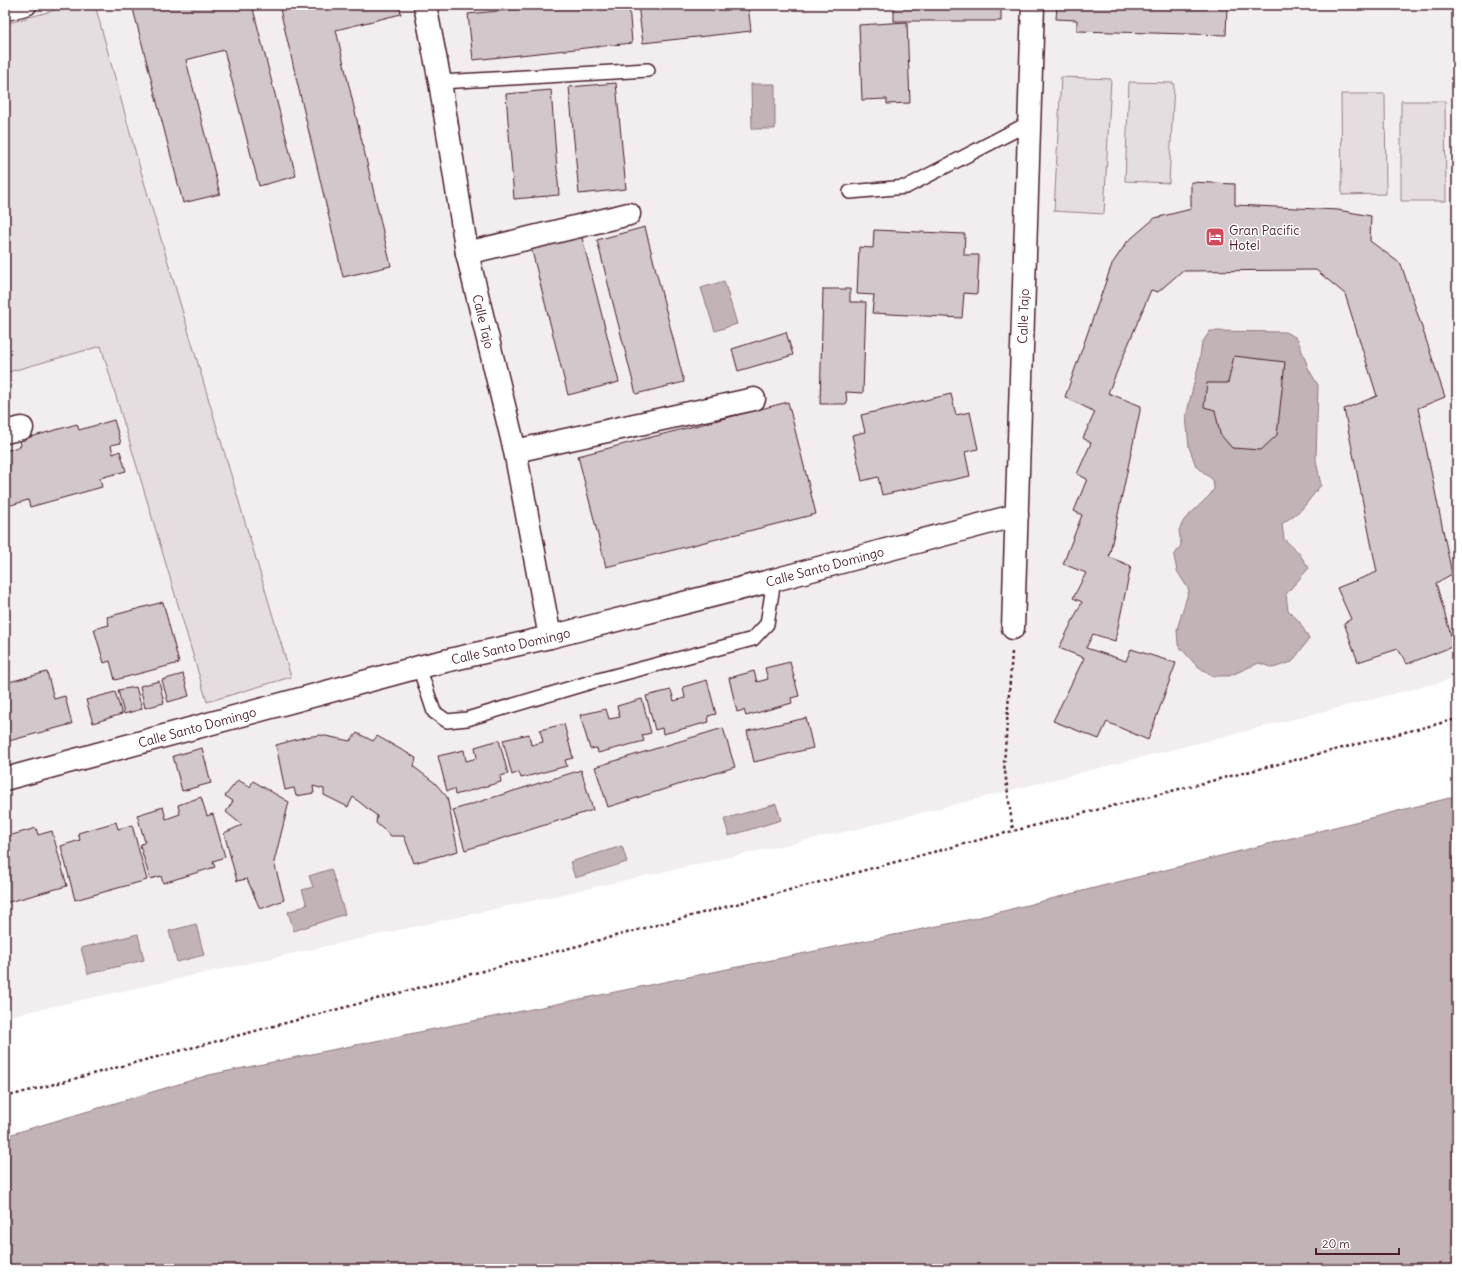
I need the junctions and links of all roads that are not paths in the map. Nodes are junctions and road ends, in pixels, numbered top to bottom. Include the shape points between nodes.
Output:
1 (27, 5) edge
2 (425, 5) edge
3 (1033, 5) edge
4 (5, 11) edge
5 (648, 70) dead end
6 (440, 82) junction
7 (1029, 123) junction
8 (850, 192) dead end
9 (629, 214) dead end
10 (467, 253) junction
11 (754, 399) dead end
12 (515, 451) junction
13 (1017, 515) junction
14 (774, 580) junction
15 (1013, 628) road end
16 (550, 637) junction
17 (419, 667) junction
18 (5, 779) edge

1 - 4 street
2 - 6 street, Calle Tajo
3 - 7 street, Calle Tajo
5 - 6 lane
6 - 10 street, Calle Tajo
7 - 8 lane via 906,188
7 - 13 street, Calle Tajo
9 - 10 street
10 - 12 street, Calle Tajo
11 - 12 street
12 - 16 street, Calle Tajo
13 - 14 street, Calle Santo Domingo
13 - 15 street, Calle Tajo
14 - 16 street, Calle Santo Domingo
14 - 17 lane via 767,624 753,639 591,682 467,719 447,721 434,712
16 - 17 street, Calle Santo Domingo
17 - 18 street, Calle Santo Domingo

